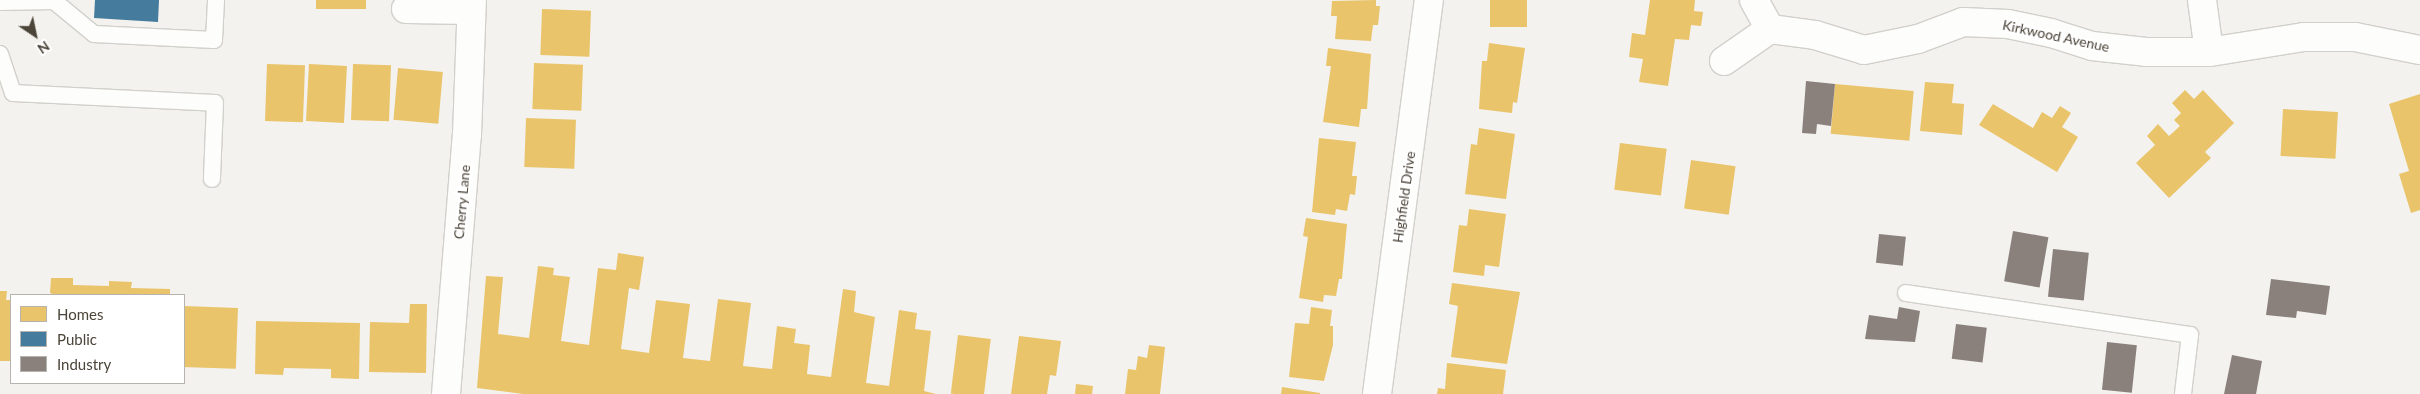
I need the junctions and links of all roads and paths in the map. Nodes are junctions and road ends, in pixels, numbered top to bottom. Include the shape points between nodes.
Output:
1 (216, 0) edge
2 (1429, 0) edge
3 (1754, 0) edge
4 (2202, 0) edge
5 (0, 2) edge
6 (471, 5) edge
7 (406, 9) dead end
8 (1960, 11) edge
9 (1770, 30) junction
10 (2420, 50) edge
11 (2210, 52) junction
12 (0, 54) edge
13 (1724, 61) dead end
14 (212, 179) dead end
15 (1906, 293) dead end
16 (446, 394) edge
17 (1377, 394) edge
18 (2183, 394) edge

1 - 5 lane via 214,40 94,34 54,1
2 - 17 street, Highfield Drive
3 - 9 street
4 - 11 street
6 - 7 street, Cherry Lane
6 - 16 street, Cherry Lane via 467,134
8 - 9 street, Kirkwood Avenue via 1918,39 1864,50 1815,35
8 - 11 street, Kirkwood Avenue via 2092,46 2146,52
9 - 13 street
10 - 11 street, Kirkwood Avenue via 2355,37 2304,37
12 - 14 lane via 13,93 215,103
15 - 18 lane via 2190,335

